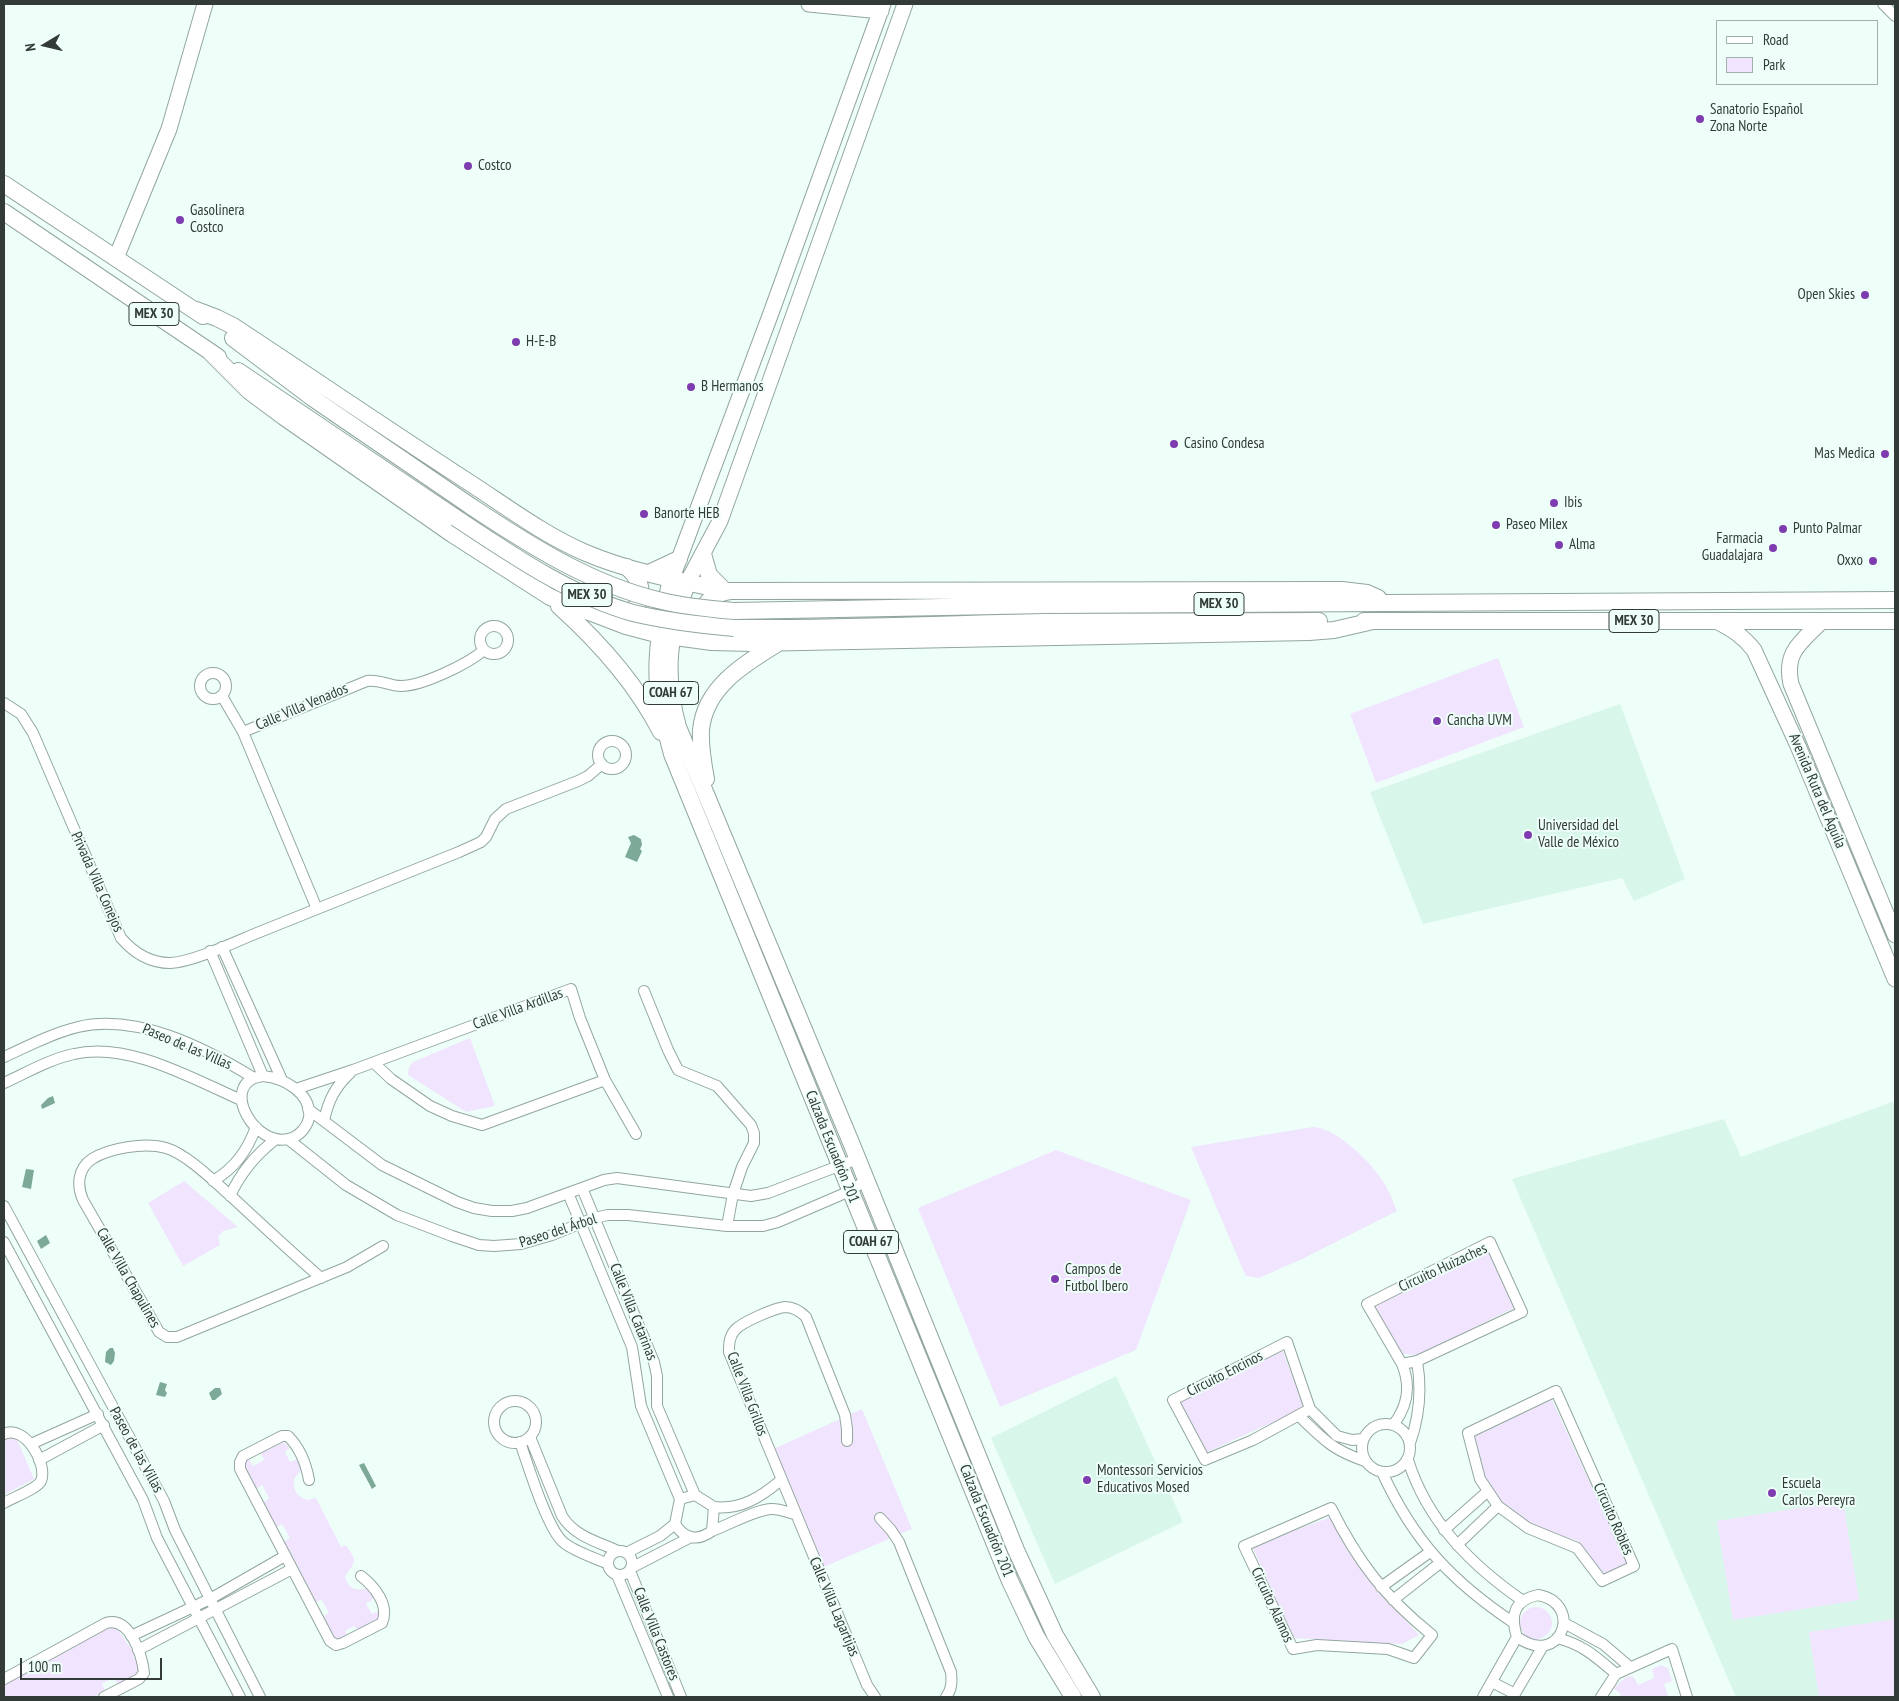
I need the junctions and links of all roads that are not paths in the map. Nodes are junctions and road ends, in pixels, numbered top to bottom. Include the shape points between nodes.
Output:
1 (205, 4) edge
2 (809, 4) edge
3 (905, 4) edge
4 (1883, 4) edge
5 (882, 8) edge
6 (1895, 16) edge
7 (4, 184) edge
8 (4, 212) edge
9 (116, 258) junction
10 (196, 310) junction
11 (210, 352) junction
12 (684, 544) junction
13 (704, 553) junction
14 (678, 560) junction
15 (627, 568) junction
16 (649, 573) junction
17 (671, 579) junction
18 (687, 583) junction
19 (727, 591) junction
20 (550, 598) junction
21 (1895, 600) edge
22 (1392, 602) junction
23 (611, 621) junction
24 (1373, 621) junction
25 (1716, 621) junction
26 (1895, 621) edge
27 (1822, 622) junction
28 (665, 636) junction
29 (712, 642) junction
30 (781, 642) junction
31 (484, 650) dead end
32 (222, 696) dead end
33 (4, 703) edge
34 (243, 732) junction
35 (672, 754) junction
36 (602, 764) dead end
37 (709, 799) junction
38 (317, 909) junction
39 (1895, 935) edge
40 (222, 947) junction
41 (210, 951) junction
42 (1895, 979) edge
43 (644, 991) dead end
44 (244, 997) junction
45 (232, 1003) junction
46 (4, 1057) edge
47 (374, 1063) junction
48 (353, 1070) junction
49 (259, 1077) junction
50 (282, 1080) junction
51 (605, 1080) junction
52 (4, 1084) edge
53 (296, 1089) junction
54 (241, 1100) junction
55 (308, 1109) junction
56 (324, 1121) junction
57 (256, 1127) junction
58 (636, 1134) dead end
59 (276, 1139) junction
60 (288, 1139) junction
61 (857, 1159) junction
62 (244, 1162) junction
63 (840, 1166) junction
64 (213, 1180) junction
65 (866, 1180) junction
66 (582, 1188) junction
67 (850, 1191) junction
68 (568, 1193) junction
69 (733, 1194) junction
70 (230, 1196) junction
71 (4, 1206) edge
72 (594, 1218) junction
73 (580, 1223) junction
74 (727, 1226) junction
75 (4, 1242) edge
76 (383, 1246) dead end
77 (321, 1278) junction
78 (1417, 1361) junction
79 (1402, 1364) junction
80 (1406, 1401) junction
81 (1420, 1406) junction
82 (1310, 1409) junction
83 (98, 1414) junction
84 (1299, 1416) junction
85 (1394, 1424) junction
86 (104, 1425) junction
87 (57, 1432) junction
88 (4, 1434) edge
89 (1337, 1436) junction
90 (530, 1437) junction
91 (1363, 1440) junction
92 (847, 1441) dead end
93 (520, 1442) junction
94 (1410, 1443) junction
95 (31, 1444) junction
96 (64, 1445) junction
97 (1330, 1445) junction
98 (39, 1460) junction
99 (1408, 1460) junction
100 (1365, 1461) junction
101 (1382, 1472) junction
102 (309, 1480) dead end
103 (781, 1480) junction
104 (1488, 1491) junction
105 (695, 1494) junction
106 (680, 1499) junction
107 (4, 1503) edge
108 (1498, 1506) junction
109 (714, 1507) junction
110 (795, 1514) junction
111 (880, 1518) dead end
112 (676, 1524) junction
113 (1444, 1530) junction
114 (712, 1531) junction
115 (689, 1538) junction
116 (1457, 1545) junction
117 (622, 1552) junction
118 (1430, 1552) junction
119 (285, 1556) junction
120 (1440, 1563) junction
121 (608, 1564) junction
122 (292, 1569) junction
123 (630, 1569) junction
124 (617, 1575) junction
125 (361, 1576) dead end
126 (1381, 1587) junction
127 (210, 1599) junction
128 (1393, 1600) junction
129 (1523, 1601) junction
130 (193, 1608) junction
131 (215, 1611) junction
132 (199, 1619) junction
133 (1514, 1623) junction
134 (1564, 1623) junction
135 (157, 1624) junction
136 (131, 1636) junction
137 (164, 1637) junction
138 (1517, 1637) junction
139 (1557, 1638) junction
140 (1603, 1644) junction
141 (1543, 1646) junction
142 (138, 1650) junction
143 (1594, 1654) junction
144 (1630, 1667) junction
145 (1616, 1674) junction
146 (4, 1679) edge
147 (1492, 1682) junction
148 (1514, 1696) edge
149 (104, 1697) edge
150 (240, 1697) edge
151 (260, 1697) edge
152 (668, 1697) edge
153 (681, 1697) edge
154 (875, 1697) edge
155 (946, 1697) edge
156 (1073, 1697) edge
157 (1092, 1697) edge
158 (1483, 1697) edge
159 (1601, 1697) edge
160 (1687, 1697) edge

1 - 9 main road via 169,129
2 - 5 main road
3 - 13 main road, COAH 67 via 720,521
4 - 6 street
5 - 12 main road, COAH 67
7 - 9 main road, MEX 30
8 - 11 main road, MEX 30
9 - 10 main road, MEX 30
10 - 15 main road via 233,326 548,533 586,553
10 - 22 main road, MEX 30, bridge via 314,399 552,558 610,585 662,601 734,611
11 - 20 main road via 249,391 284,417
11 - 24 main road, MEX 30, bridge via 512,555 584,594 631,612 676,622 734,628 1190,620
12 - 13 main road
12 - 14 main road, COAH 67
13 - 18 main road, COAH 67
13 - 19 main road via 709,575
14 - 16 main road
14 - 17 main road, COAH 67
15 - 16 main road
15 - 23 main road via 640,584 641,595 631,614
16 - 17 main road
17 - 18 main road
17 - 28 main road, Calzada Escuadrón 201 / COAH 67
18 - 19 main road
18 - 28 main road, Calzada Escuadrón 201 / COAH 67
19 - 22 main road via 1342,590 1367,593
19 - 29 main road via 708,600 702,610 704,633
20 - 23 main road
20 - 35 main road via 619,669 640,696
21 - 22 main road, MEX 30
23 - 28 main road
24 - 25 main road, MEX 30
24 - 30 main road via 1334,630 1303,632
25 - 27 main road, MEX 30
25 - 42 main road, Avenida Ruta del Águila via 1733,629 1754,650 1798,746
26 - 27 main road, MEX 30
27 - 39 main road, Avenida Ruta del Águila via 1798,644 1790,657 1788,671 1791,684
28 - 29 main road
28 - 35 main road, Calzada Escuadrón 201 / COAH 67 via 657,666 658,685
28 - 37 main road, Calzada Escuadrón 201 / COAH 67 via 673,709 686,749
29 - 30 main road
30 - 37 main road via 743,665 726,680 705,711 701,741
31 - 34 street, Calle Villa Venados via 470,661 420,683 401,686 367,680
32 - 34 street
33 - 41 street, Privada Villa Conejos via 21,714 33,733 121,938 140,955 161,962 180,962
34 - 38 street, Calle Villa Venados
35 - 63 main road, Calzada Escuadrón 201 / COAH 67
36 - 38 street via 578,781 506,809 495,819 486,837 475,845
37 - 61 main road, Calzada Escuadrón 201 / COAH 67
38 - 40 street
40 - 41 street
40 - 44 street
41 - 45 street
43 - 69 street via 678,1070 718,1086 751,1125 754,1142
44 - 45 street
44 - 50 street
45 - 49 street
46 - 49 street, Paseo de las Villas via 65,1031 113,1023 134,1025 170,1037
47 - 48 street, Calle Villa Ardillas
47 - 51 street via 430,1106 482,1126
47 - 51 street, Calle Villa Ardillas via 571,989
48 - 53 street, Calle Villa Ardillas
48 - 56 street, Calle Villa Ardillas via 333,1093
49 - 50 street
49 - 54 street via 244,1087
50 - 53 street
51 - 58 street, Calle Villa Ardillas
52 - 54 street, Paseo de las Villas via 64,1056 108,1051 144,1060
53 - 55 street
54 - 57 street via 247,1117
55 - 56 street
55 - 60 street via 307,1124 302,1132
56 - 68 street via 388,1168 474,1208 512,1211
57 - 59 street
57 - 62 street
59 - 60 street
59 - 62 street
60 - 73 street, Paseo del Árbol via 346,1185 397,1215 479,1245 521,1244
61 - 63 street
61 - 65 main road, Calzada Escuadrón 201 / COAH 67
62 - 64 street
62 - 70 street
63 - 67 main road, Calzada Escuadrón 201 / COAH 67
63 - 69 street via 768,1193 751,1196
64 - 70 street, Calle Villa Chapulines
64 - 77 street, Calle Villa Chapulines via 177,1153 152,1145 97,1156 82,1170 79,1189 83,1200 159,1332 167,1337 177,1337
65 - 67 street, Paseo del Árbol
65 - 157 main road, Calzada Escuadrón 201 / COAH 67 via 1016,1550 1056,1635
66 - 68 street
66 - 69 street via 617,1178
66 - 72 street, Calle Villa Catarinas
67 - 74 street, Paseo del Árbol via 778,1222 763,1226
67 - 156 main road, Calzada Escuadrón 201 / COAH 67 via 1010,1581 1036,1636
68 - 73 street, Calle Villa Catarinas
69 - 74 street
70 - 77 street, Calle Villa Chapulines
71 - 127 street, Paseo de las Villas via 164,1501
72 - 73 street, Paseo del Árbol
72 - 74 street, Paseo del Árbol via 628,1215
72 - 105 street, Calle Villa Catarinas via 654,1362 657,1406
73 - 106 street, Calle Villa Catarinas via 632,1347 641,1406
75 - 83 street, Paseo de las Villas
76 - 77 street
78 - 79 street, Circuito Huizaches
78 - 79 street, Circuito Huizaches via 1522,1312 1490,1242 1367,1304
78 - 81 street
79 - 80 street, Circuito Huizaches via 1407,1382
80 - 81 street
80 - 85 street, Circuito Huizaches
81 - 94 street
82 - 84 street, Circuito Encinos
82 - 84 street, Circuito Encinos via 1287,1342 1173,1400 1205,1460
82 - 89 street, Circuito Encinos
83 - 86 street, Paseo de las Villas
83 - 87 street
84 - 97 street
85 - 91 street via 1379,1424
85 - 94 street via 1402,1429
86 - 96 street
86 - 130 street, Paseo de las Villas via 144,1500 157,1538
87 - 95 street
87 - 96 street
88 - 95 street via 18,1433
89 - 91 street
89 - 97 street
90 - 93 street
90 - 93 street via 536,1425 534,1412 519,1401 506,1403 496,1412 497,1432 507,1441
90 - 117 street via 568,1526
91 - 100 street
92 - 103 street, Calle Villa Grillos via 845,1415 806,1318 800,1311 779,1308 742,1325 731,1337 729,1352
93 - 121 street via 557,1536 564,1544
94 - 99 street
95 - 98 street
96 - 98 street
97 - 100 street
98 - 107 street via 41,1481
99 - 101 street via 1397,1470
99 - 113 street via 1417,1486
100 - 101 street
101 - 118 street via 1399,1508
102 - 119 street via 304,1459 288,1436 243,1456 240,1462 240,1469
103 - 109 street via 753,1500 729,1508
103 - 110 street, Calle Villa Grillos
104 - 108 street, Circuito Robles
104 - 108 street, Circuito Robles via 1480,1480 1468,1433 1556,1391 1634,1566 1602,1581 1577,1548 1528,1528
104 - 113 street
105 - 106 street
105 - 109 street
106 - 112 street
108 - 116 street
109 - 114 street
110 - 114 street via 768,1509
110 - 154 street, Calle Villa Lagartijas via 867,1685
111 - 155 street via 899,1542 952,1672 950,1692
112 - 115 street via 679,1531
112 - 117 street via 660,1536
113 - 116 street
114 - 115 street
115 - 123 street
116 - 129 street
117 - 121 street via 611,1555
117 - 123 street via 632,1561
118 - 120 street
118 - 126 street
119 - 122 street
119 - 127 street
120 - 128 street
120 - 133 street via 1463,1586
121 - 124 street
122 - 125 street via 330,1641 336,1644 382,1623 385,1617 375,1589
122 - 131 street
123 - 124 street via 624,1575
123 - 153 street, Calle Villa Castores
124 - 152 street, Calle Villa Castores
126 - 128 street, Circuito Alamos
126 - 128 street, Circuito Alamos via 1345,1536 1331,1508 1244,1546 1293,1649 1317,1644 1388,1649 1414,1658 1432,1635
127 - 130 street
127 - 131 street, Paseo de las Villas
129 - 133 street via 1517,1607
129 - 134 street via 1538,1596 1554,1601 1560,1607
130 - 132 street, Paseo de las Villas
130 - 135 street
131 - 132 street
131 - 151 street, Paseo de las Villas
132 - 137 street
132 - 150 street, Paseo de las Villas
133 - 138 street
134 - 139 street
134 - 140 street
135 - 136 street
135 - 137 street
136 - 142 street
136 - 146 street via 120,1623 106,1623
137 - 142 street
138 - 141 street via 1527,1644
138 - 147 street
139 - 141 street
139 - 143 street
140 - 143 street
140 - 144 street
141 - 148 street
142 - 149 street via 144,1673 139,1679
143 - 145 street
144 - 145 street
144 - 160 street via 1672,1648
145 - 159 street
147 - 148 street
147 - 158 street

